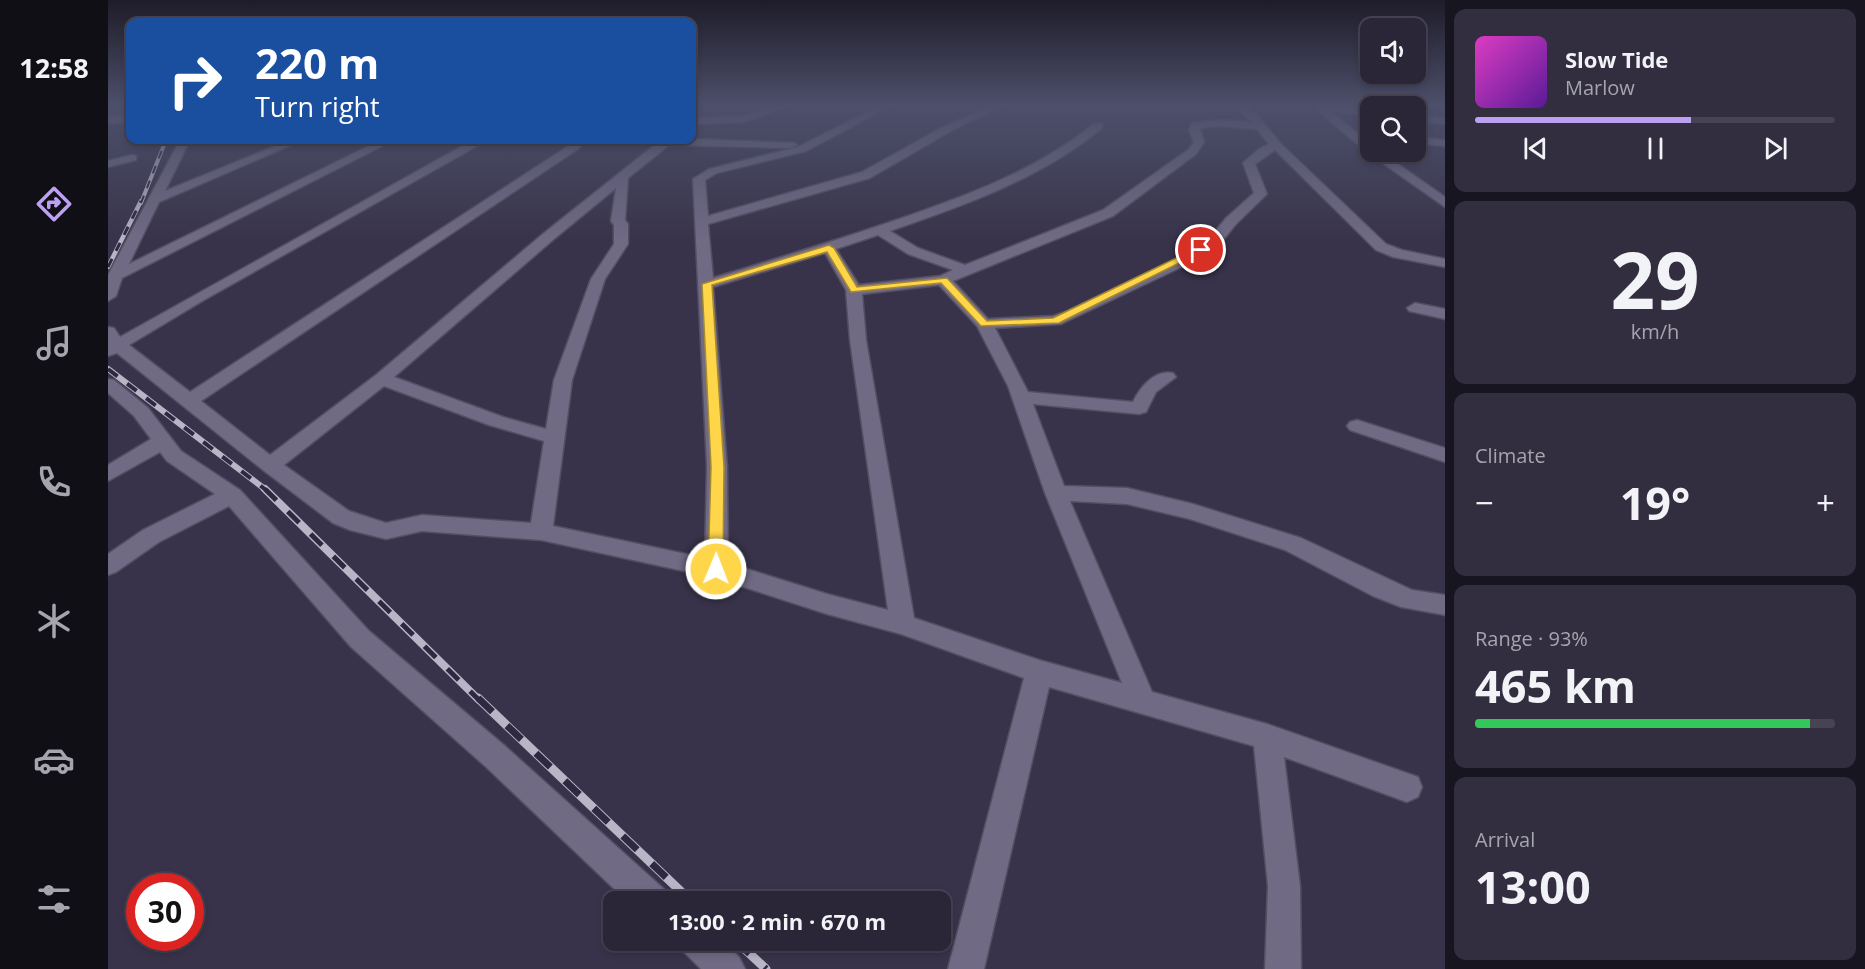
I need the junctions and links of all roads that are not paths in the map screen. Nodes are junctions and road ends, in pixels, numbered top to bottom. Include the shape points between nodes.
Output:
1 (179, 150) edge
2 (273, 150) edge
3 (368, 150) edge
4 (461, 150) edge
5 (569, 150) edge
6 (655, 150) edge
7 (797, 150) edge
8 (910, 150) edge
9 (1064, 150) edge
10 (1193, 150) edge
11 (1265, 150) edge
12 (1281, 150) edge
13 (132, 158) dead end
14 (1387, 162) edge
15 (108, 164) edge
16 (622, 177) junction
17 (154, 200) junction
18 (1445, 203) edge
19 (701, 222) junction
20 (879, 230) junction
21 (829, 248) junction
22 (1445, 263) edge
23 (964, 271) junction
24 (115, 276) junction
25 (944, 280) junction
26 (707, 284) junction
27 (854, 290) junction
28 (108, 296) edge
29 (1415, 308) dead end
30 (1445, 314) edge
31 (984, 324) junction
32 (111, 342) edge
33 (1167, 377) dead end
34 (381, 379) junction
35 (108, 384) edge
36 (1021, 397) junction
37 (190, 400) junction
38 (1357, 426) dead end
39 (555, 438) junction
40 (163, 441) junction
41 (1445, 455) edge
42 (270, 465) junction
43 (108, 474) edge
44 (1056, 494) junction
45 (232, 495) junction
46 (542, 532) junction
47 (108, 566) edge
48 (716, 569) junction
49 (1445, 605) edge
50 (903, 624) junction
51 (1039, 672) junction
52 (1142, 700) junction
53 (1267, 737) junction
54 (1407, 788) dead end
55 (641, 891) edge
56 (708, 951) edge
57 (727, 969) edge
58 (966, 969) edge
59 (1283, 969) edge

1 - 17 street
2 - 17 street
3 - 24 street
4 - 32 street
5 - 37 street
6 - 16 street
7 - 19 street via 703,175 699,179
8 - 19 street via 866,175
9 - 20 street via 1019,177
10 - 23 street via 1108,213
11 - 31 street via 1249,163 1262,194 1214,242 1187,259 1055,321
12 - 22 street via 1381,247
13 - 15 street
14 - 18 street
16 - 34 street
16 - 39 street via 618,212 621,244 598,279 563,380
17 - 24 street
19 - 26 street
20 - 21 street
20 - 23 street via 913,252
21 - 26 street
21 - 27 street
23 - 25 street
24 - 28 street
25 - 27 street
25 - 31 street
26 - 48 street via 717,467
27 - 50 street via 858,340
29 - 30 street
31 - 36 street
32 - 37 street
33 - 36 street via 1148,389 1139,408
34 - 39 street
34 - 42 street
35 - 40 street via 141,412
36 - 44 street
37 - 42 street
38 - 41 street
39 - 46 street
40 - 43 street
40 - 45 street via 174,456
42 - 46 street via 341,517 386,531 422,523
44 - 49 street via 1127,496 1193,512 1293,544 1410,600
44 - 52 street
45 - 47 street via 151,536
45 - 55 street via 360,639
46 - 48 street
48 - 50 street
50 - 51 street
51 - 52 street
51 - 58 street
52 - 53 street
53 - 54 street
53 - 59 street via 1284,886
56 - 57 street

